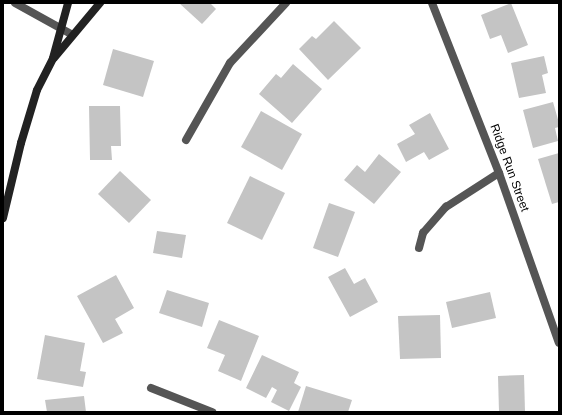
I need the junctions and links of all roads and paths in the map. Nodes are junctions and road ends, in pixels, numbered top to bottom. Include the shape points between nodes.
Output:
1 (15, 3) edge
2 (68, 3) edge
3 (100, 3) edge
4 (286, 3) edge
5 (432, 3) edge
6 (60, 27) junction
7 (73, 35) junction
8 (53, 58) junction
9 (186, 140) dead end
10 (499, 173) junction
11 (3, 218) edge
12 (419, 248) dead end
13 (559, 343) edge
14 (151, 388) dead end
15 (212, 412) edge

1 - 6 street
2 - 6 main road
3 - 7 main road
4 - 9 street via 230,63
5 - 10 street, Ridge Run Street
6 - 7 street
6 - 8 main road
7 - 8 main road
8 - 11 main road via 37,90
10 - 12 street via 446,207 423,233
10 - 13 street, Ridge Run Street
14 - 15 street

